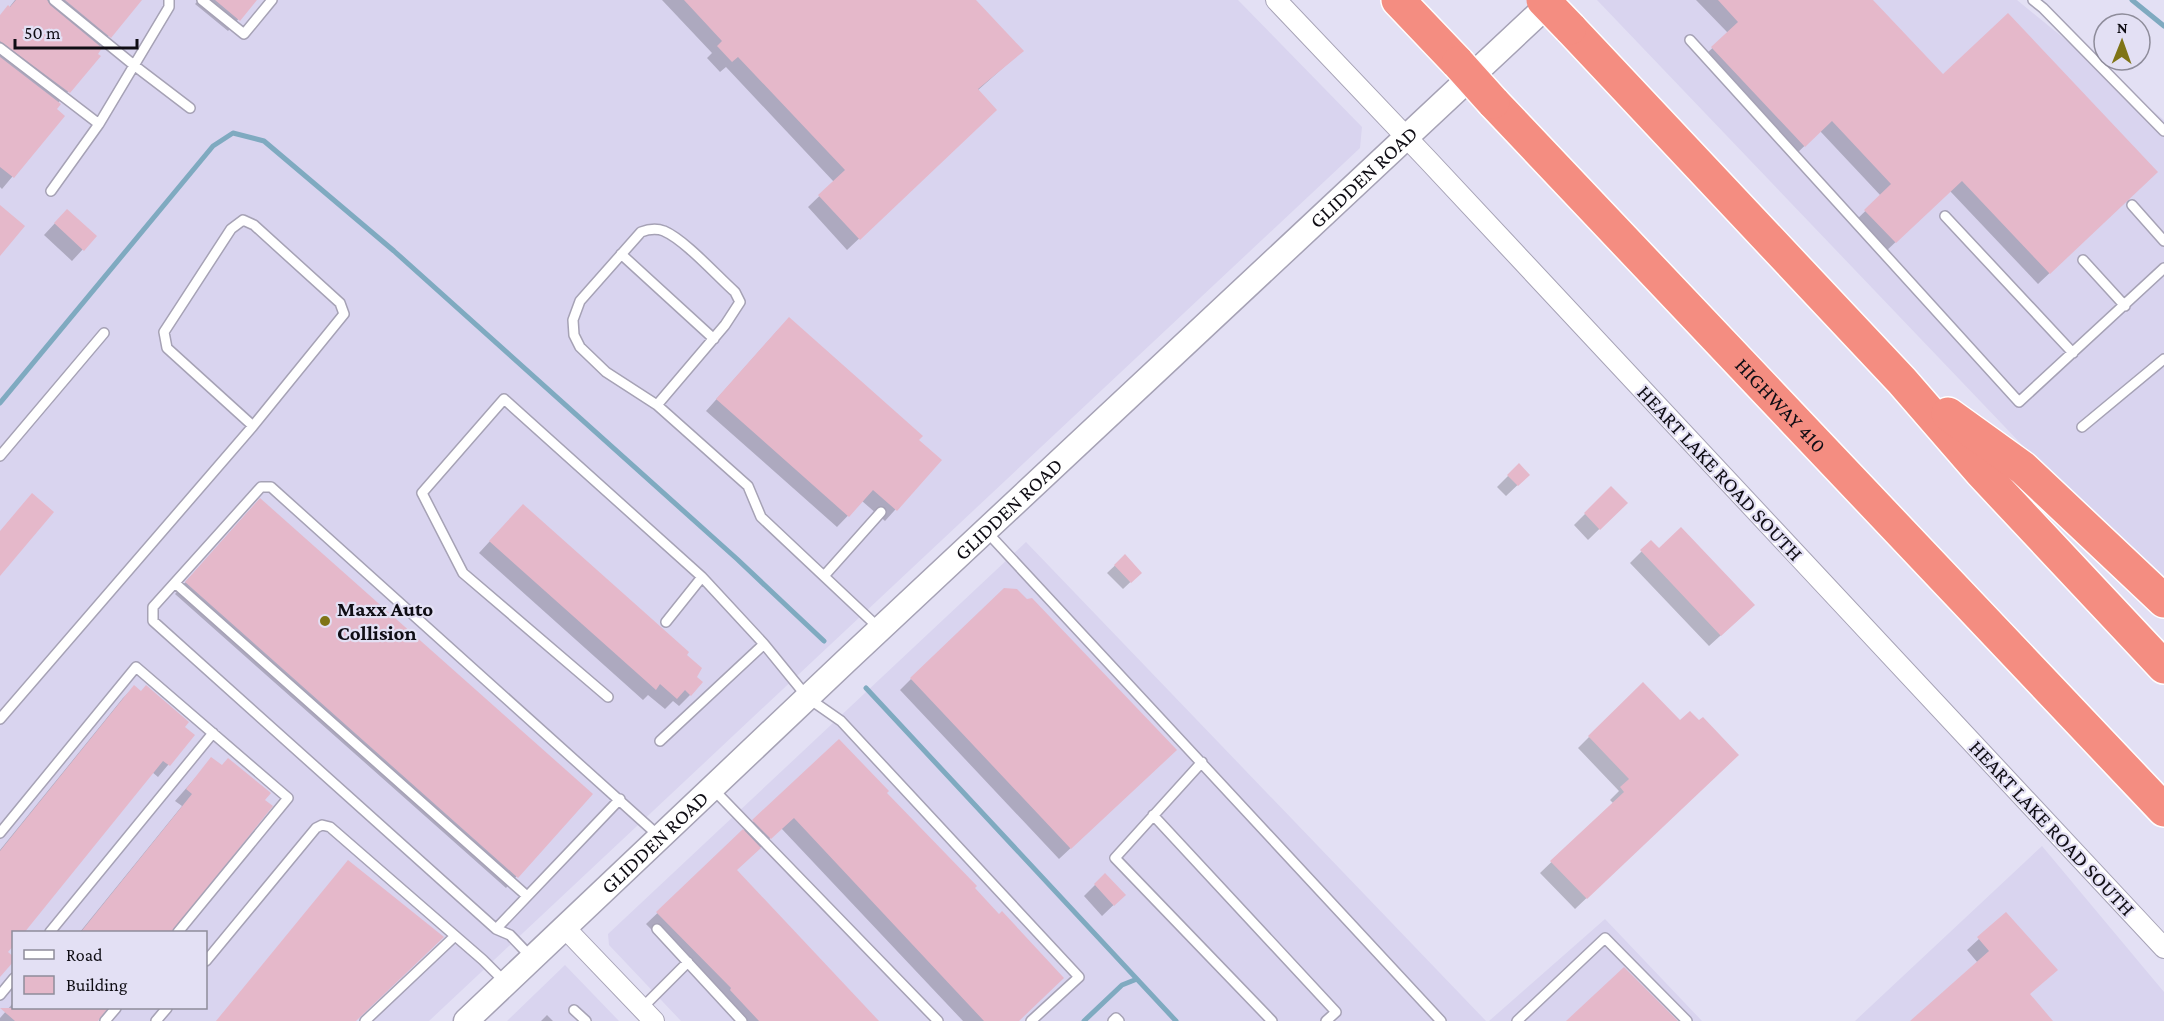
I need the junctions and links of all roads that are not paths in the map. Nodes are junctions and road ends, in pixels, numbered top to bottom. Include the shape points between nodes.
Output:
1 (54, 0) edge
2 (169, 0) edge
3 (202, 0) edge
4 (272, 0) edge
5 (1276, 0) edge
6 (1398, 0) edge
7 (1543, 0) edge
8 (1553, 0) edge
9 (2033, 0) edge
10 (1690, 40) dead end
11 (0, 48) edge
12 (135, 66) junction
13 (190, 108) dead end
14 (99, 124) junction
15 (2164, 131) edge
16 (1406, 137) junction
17 (51, 190) dead end
18 (2132, 205) dead end
19 (1945, 216) dead end
20 (2164, 241) edge
21 (621, 254) junction
22 (2083, 260) dead end
23 (2164, 268) edge
24 (2125, 306) junction
25 (104, 333) dead end
26 (714, 339) junction
27 (2073, 353) junction
28 (2164, 359) edge
29 (1902, 381) junction
30 (657, 405) junction
31 (254, 426) junction
32 (2082, 427) dead end
33 (0, 456) edge
34 (881, 512) dead end
35 (986, 531) junction
36 (824, 576) junction
37 (702, 577) junction
38 (174, 583) junction
39 (2164, 601) edge
40 (666, 622) dead end
41 (880, 629) junction
42 (764, 644) junction
43 (2164, 667) edge
44 (608, 697) dead end
45 (808, 698) junction
46 (0, 719) edge
47 (213, 733) junction
48 (660, 741) dead end
49 (1202, 762) junction
50 (712, 788) junction
51 (620, 799) junction
52 (2164, 810) edge
53 (1152, 814) junction
54 (0, 833) edge
55 (661, 837) junction
56 (527, 896) junction
57 (565, 928) junction
58 (496, 929) junction
59 (657, 929) dead end
60 (52, 931) edge
61 (180, 931) edge
62 (455, 936) junction
63 (2164, 948) edge
64 (532, 959) junction
65 (207, 960) edge
66 (688, 962) junction
67 (12, 980) edge
68 (506, 983) junction
69 (0, 995) edge
70 (115, 1009) edge
71 (166, 1009) edge
72 (574, 1010) dead end
73 (648, 1015) edge
74 (105, 1021) edge
75 (156, 1021) edge
76 (365, 1021) edge
77 (466, 1021) edge
78 (586, 1021) edge
79 (742, 1021) edge
80 (938, 1021) edge
81 (1031, 1021) edge
82 (1113, 1021) edge
83 (1119, 1021) edge
84 (1272, 1021) edge
85 (1326, 1021) edge
86 (1441, 1021) edge
87 (1517, 1021) edge
88 (1687, 1021) edge

1 - 12 lane
2 - 12 lane via 169,7
3 - 4 lane via 244,34
5 - 16 street, HEART LAKE ROAD SOUTH
6 - 52 highway, HIGHWAY 410, bridge
7 - 29 highway, bridge
8 - 16 street, GLIDDEN ROAD
9 - 15 lane
10 - 27 lane via 2019,402
11 - 14 lane
12 - 13 lane
12 - 14 lane
14 - 17 lane
16 - 35 street, GLIDDEN ROAD
16 - 63 street, HEART LAKE ROAD SOUTH
18 - 20 lane
19 - 27 lane
21 - 26 lane
21 - 26 lane via 641,232 651,228 685,246 735,292 740,302
21 - 30 lane via 580,301 573,320 574,335 580,347 606,372
22 - 24 lane
23 - 24 lane
24 - 27 lane
25 - 33 lane
26 - 30 lane
28 - 32 lane
29 - 39 highway via 2023,468
29 - 43 highway via 1981,472
30 - 36 lane via 748,486 761,517
31 - 31 lane via 344,314 340,303 254,225 243,220 231,230 164,332 167,348
31 - 46 lane
34 - 36 lane
35 - 41 street, GLIDDEN ROAD
35 - 49 lane
36 - 41 lane
37 - 40 lane
37 - 42 lane
37 - 44 lane via 504,399 422,493 463,573
38 - 51 lane via 261,488 271,487
38 - 56 lane
38 - 58 lane via 153,607 153,621
41 - 45 street, GLIDDEN ROAD
42 - 45 lane
42 - 48 lane
45 - 50 street, GLIDDEN ROAD
45 - 81 lane via 841,721 1079,977
47 - 54 lane via 136,667
47 - 60 lane
47 - 61 lane via 288,798
49 - 53 lane
49 - 86 lane
50 - 55 street, GLIDDEN ROAD
50 - 80 lane
51 - 55 lane
51 - 56 lane
53 - 84 lane via 1114,858
53 - 85 lane via 1336,1012
55 - 57 street, GLIDDEN ROAD
56 - 58 lane
57 - 64 street, GLIDDEN ROAD
57 - 73 street
58 - 64 lane via 510,935
59 - 66 lane
62 - 65 lane via 330,827 322,825
62 - 68 lane
62 - 76 lane
64 - 68 street, GLIDDEN ROAD
66 - 73 lane
66 - 79 lane
67 - 69 lane
68 - 77 street, GLIDDEN ROAD
70 - 74 lane
71 - 75 lane
72 - 78 lane
82 - 83 lane
87 - 88 lane via 1605,938

